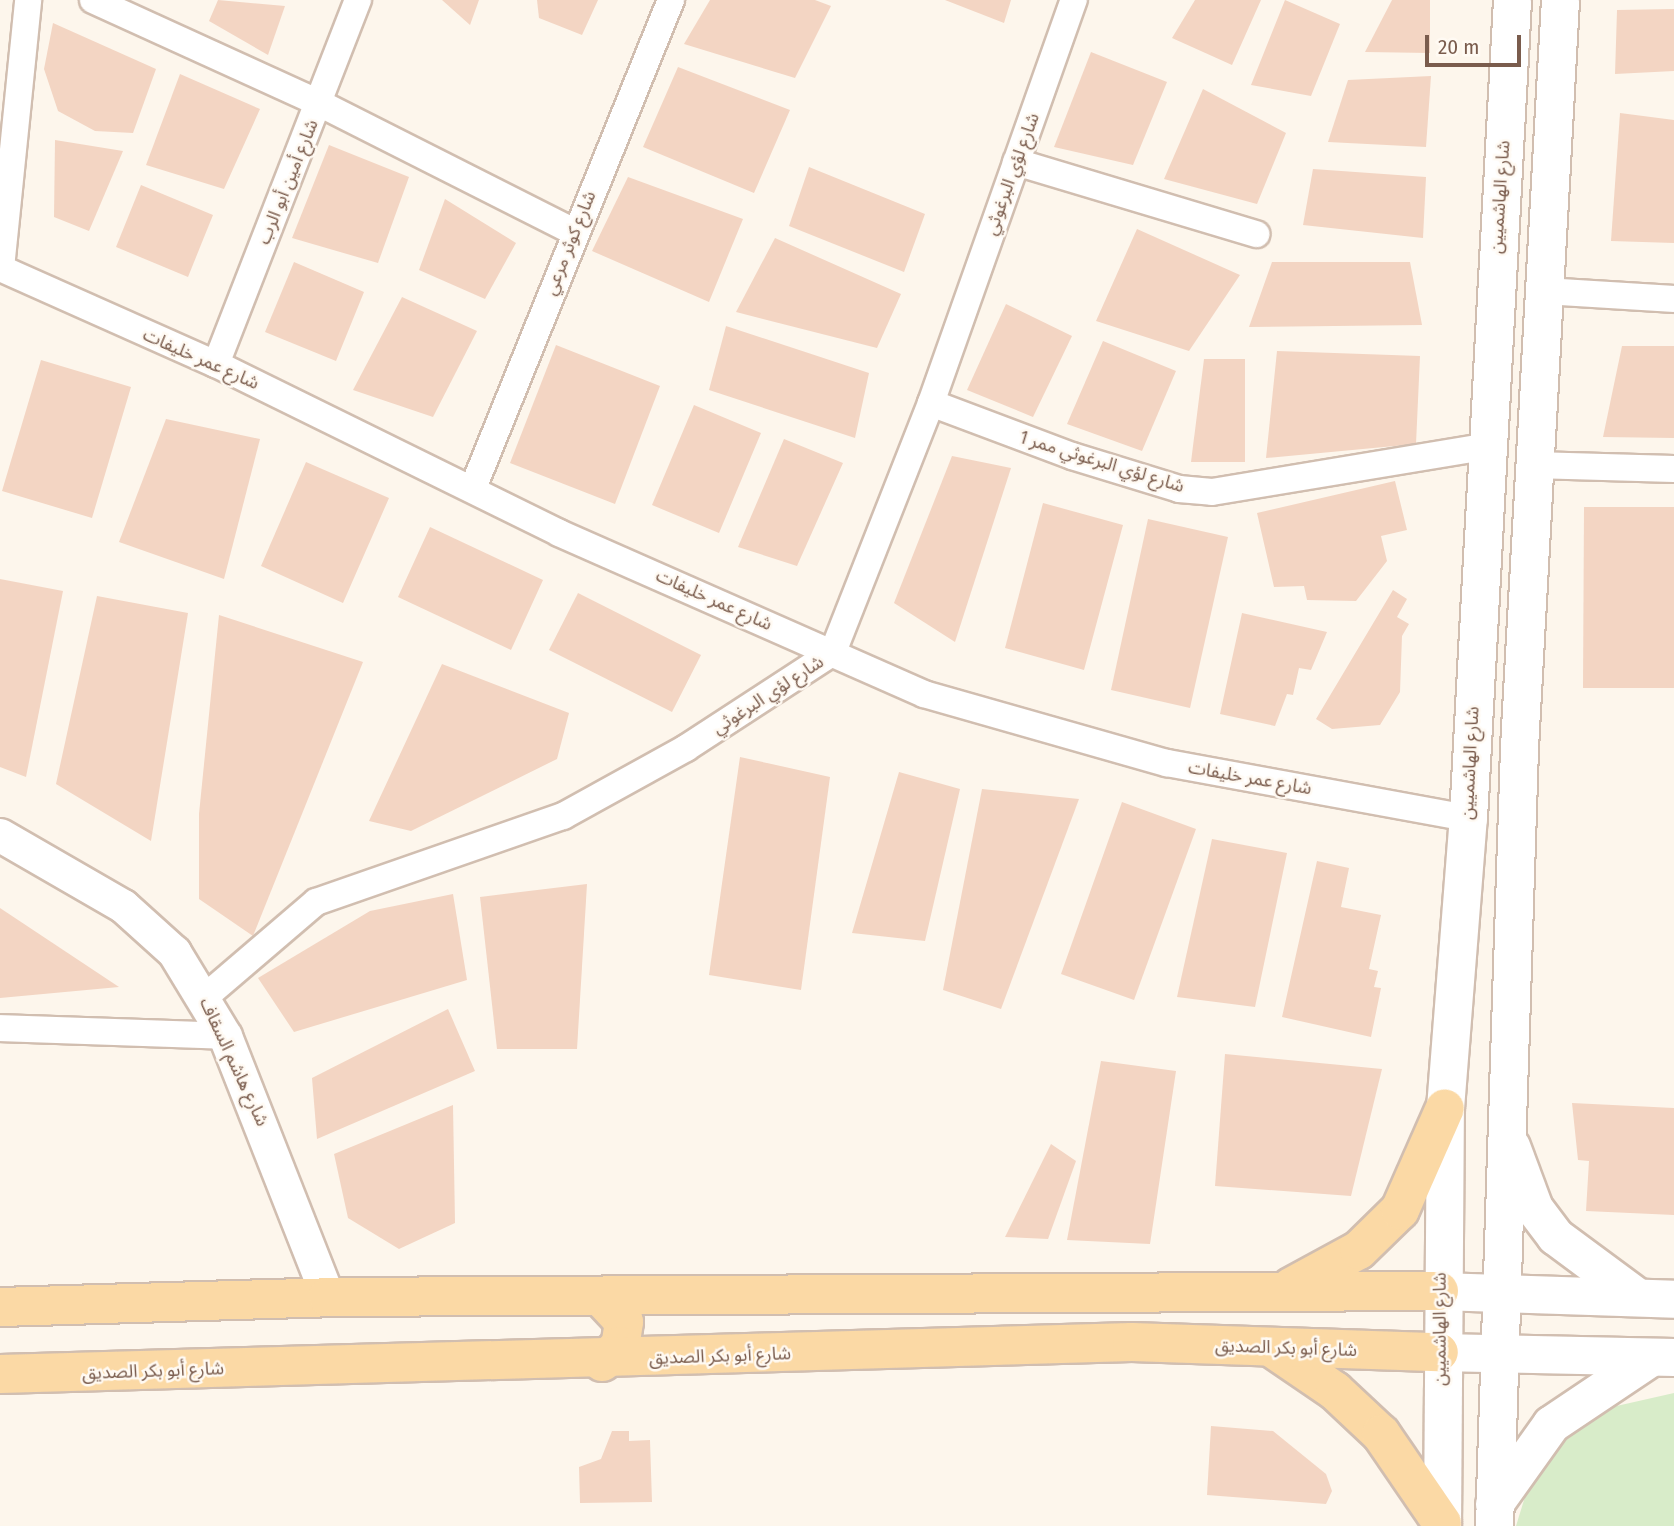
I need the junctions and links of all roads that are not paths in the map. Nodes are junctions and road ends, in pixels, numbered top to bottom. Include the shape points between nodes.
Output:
1 (28, 0) edge
2 (93, 0) edge
3 (358, 0) edge
4 (671, 0) edge
5 (1074, 0) edge
6 (1512, 0) edge
7 (1560, 0) edge
8 (319, 103) junction
9 (1016, 162) junction
10 (574, 232) junction
11 (1256, 234) dead end
12 (0, 268) edge
13 (1545, 291) junction
14 (1674, 299) edge
15 (216, 364) junction
16 (931, 403) junction
17 (1484, 447) junction
18 (1533, 465) junction
19 (1674, 468) edge
20 (473, 488) junction
21 (833, 652) junction
22 (1468, 818) junction
23 (0, 835) edge
24 (205, 997) junction
25 (0, 1028) edge
26 (225, 1036) junction
27 (1445, 1108) junction
28 (1507, 1110) junction
29 (1281, 1292) junction
30 (1439, 1292) junction
31 (1497, 1292) junction
32 (600, 1296) junction
33 (1636, 1296) junction
34 (328, 1297) junction
35 (1674, 1299) edge
36 (0, 1307) edge
37 (1272, 1349) junction
38 (1439, 1352) junction
39 (1495, 1353) junction
40 (1662, 1357) edge
41 (602, 1362) junction
42 (0, 1374) edge
43 (1494, 1515) edge
44 (1442, 1524) edge

1 - 12 street
2 - 8 street
3 - 8 street, شارع أمين أبو الرب
4 - 10 street, شارع كوثر مرعي
5 - 9 street, شارع لؤي البرغوثي
6 - 17 main road, شارع الهاشميين
7 - 13 main road
8 - 10 street
8 - 15 street, شارع أمين أبو الرب
9 - 11 street
9 - 16 street, شارع لؤي البرغوثي
10 - 20 street, شارع كوثر مرعي
12 - 15 street, شارع عمر خليفات
13 - 14 street
13 - 18 main road
15 - 20 street, شارع عمر خليفات
16 - 17 street, شارع لؤي البرغوثي ممر 1 via 1072,456 1179,489 1212,492
16 - 21 street, شارع لؤي البرغوثي
17 - 22 main road, شارع الهاشميين
18 - 19 street
18 - 28 main road
20 - 21 street, شارع عمر خليفات
21 - 22 street, شارع عمر خليفات via 924,694 1078,742
21 - 24 street, شارع لؤي البرغوثي via 686,747 563,816 316,902
22 - 27 main road, شارع الهاشميين
23 - 24 street, شارع هاشم السقاف via 123,906 174,952
24 - 26 street, شارع هاشم السقاف
25 - 26 street
26 - 34 street, شارع هاشم السقاف
27 - 29 main road via 1412,1189 1384,1228 1342,1262
27 - 30 main road, شارع الهاشميين
28 - 31 main road
28 - 33 main road via 1510,1144 1534,1208 1579,1257
29 - 30 main road
29 - 32 main road
30 - 31 main road
30 - 38 main road, شارع الهاشميين
31 - 33 main road
31 - 39 main road
32 - 34 main road
32 - 41 main road via 624,1322 620,1346
33 - 35 main road
34 - 36 main road
37 - 38 main road, شارع أبو بكر الصديق
37 - 41 main road, شارع أبو بكر الصديق via 1132,1342
37 - 44 main road via 1335,1391 1381,1434
38 - 39 main road
38 - 44 main road, شارع الهاشميين
39 - 40 main road
39 - 43 main road
40 - 43 main road via 1550,1424
41 - 42 main road, شارع أبو بكر الصديق

